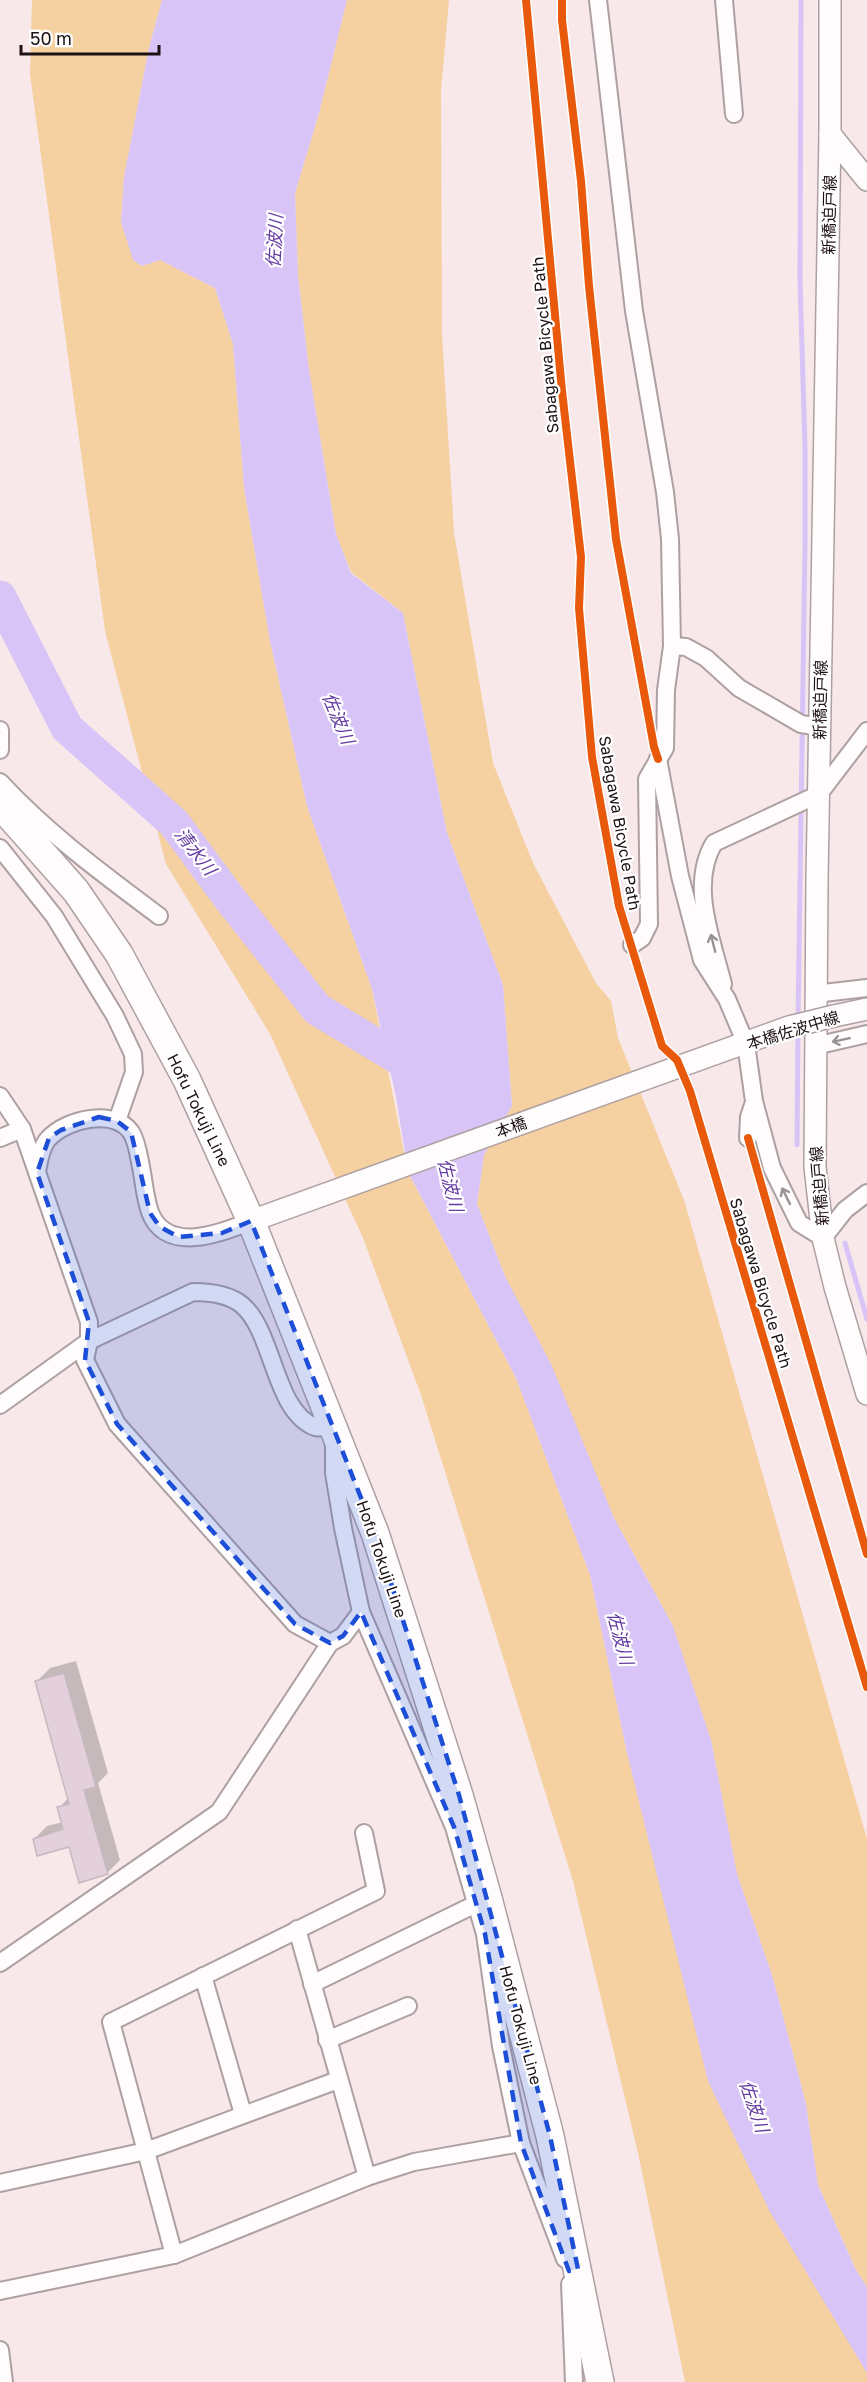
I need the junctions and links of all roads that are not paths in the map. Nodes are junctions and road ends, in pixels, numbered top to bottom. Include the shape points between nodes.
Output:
1 (598, 0) edge
2 (724, 0) edge
3 (830, 0) edge
4 (734, 114) dead end
5 (830, 134) junction
6 (867, 180) edge
7 (672, 646) junction
8 (820, 726) junction
9 (0, 730) edge
10 (867, 731) edge
11 (0, 750) edge
12 (658, 759) junction
13 (0, 782) edge
14 (819, 794) junction
15 (0, 805) edge
16 (0, 848) edge
17 (159, 916) dead end
18 (632, 945) dead end
19 (867, 988) edge
20 (815, 994) junction
21 (727, 999) junction
22 (867, 1010) edge
23 (867, 1034) edge
24 (746, 1044) junction
25 (815, 1046) junction
26 (720, 1053) joint
27 (0, 1096) edge
28 (754, 1101) junction
29 (117, 1121) junction
30 (22, 1129) junction
31 (0, 1138) edge
32 (748, 1138) dead end
33 (37, 1173) junction
34 (867, 1193) edge
35 (251, 1221) junction
36 (823, 1238) junction
37 (89, 1341) junction
38 (862, 1359) edge
39 (867, 1394) edge
40 (0, 1406) edge
41 (334, 1426) junction
42 (361, 1612) junction
43 (330, 1643) junction
44 (364, 1833) dead end
45 (481, 1901) junction
46 (297, 1929) junction
47 (0, 1963) edge
48 (203, 1977) junction
49 (312, 1984) junction
50 (408, 2006) dead end
51 (327, 2040) junction
52 (338, 2080) junction
53 (243, 2114) junction
54 (521, 2143) junction
55 (146, 2151) junction
56 (367, 2177) junction
57 (0, 2183) edge
58 (174, 2255) junction
59 (574, 2270) junction
60 (0, 2291) edge
61 (0, 2350) edge
62 (4, 2382) edge
63 (574, 2382) edge
64 (600, 2382) edge

1 - 7 street via 634,311 665,492
2 - 4 street
3 - 5 street, 新橋迫戸線
5 - 6 street
5 - 8 street, 新橋迫戸線
7 - 8 street via 686,647 706,658 739,688 801,724
7 - 12 street via 665,748
8 - 14 street, 新橋迫戸線
9 - 11 street
10 - 14 street
12 - 18 street via 647,779 649,924 642,938
12 - 21 street via 680,876 702,960
13 - 17 street via 84,860
14 - 20 street, 新橋迫戸線
21 -> 14 street via 707,921 702,883 705,857 714,843
15 - 35 main road, Hofu Tokuji Line via 76,891 119,954 187,1080
16 - 29 street via 54,916 115,1016 133,1054 134,1072
19 - 20 street
20 - 25 street, 新橋迫戸線
21 - 24 street
22 - 24 street, 本橋佐波中線, bridge via 789,1027
23 -> 25 street
24 - 26 street, 本橋佐波中線
24 - 28 street
25 - 36 street, 新橋迫戸線 via 815,1167
26 - 35 street, 本橋
27 - 30 street
28 - 32 street
36 -> 28 street via 799,1223 772,1168
29 - 33 street via 99,1116 61,1130 49,1138
29 - 35 street via 131,1132 150,1213 160,1227 179,1237 199,1237
30 - 31 street
30 - 33 street
33 - 37 street via 89,1322
34 - 36 street via 845,1210
35 - 41 main road, Hofu Tokuji Line
36 - 38 street, 新橋迫戸線 via 835,1287
37 - 40 street
37 - 41 street via 193,1292 226,1296 242,1305 254,1319 295,1413 317,1428
37 - 43 street via 85,1360 117,1424 295,1624
38 - 39 street, 新橋迫戸線
41 - 42 street via 334,1473
41 - 45 main road, Hofu Tokuji Line via 375,1533 459,1795
42 - 43 street via 343,1636
42 - 45 street
43 - 47 street via 219,1812
44 - 46 street via 376,1891
45 - 49 street
45 - 54 street via 501,2046
45 - 59 main road, Hofu Tokuji Line via 550,2136
46 - 48 street
46 - 49 street
48 - 53 street
48 - 55 street via 111,2022
49 - 51 street
50 - 51 street
51 - 52 street
52 - 53 street
52 - 56 street
53 - 55 street
54 - 56 street via 414,2162
54 - 59 street
55 - 57 street
55 - 58 street
56 - 58 street
58 - 60 street
59 - 63 street
59 - 64 main road, Hofu Tokuji Line
61 - 62 street

